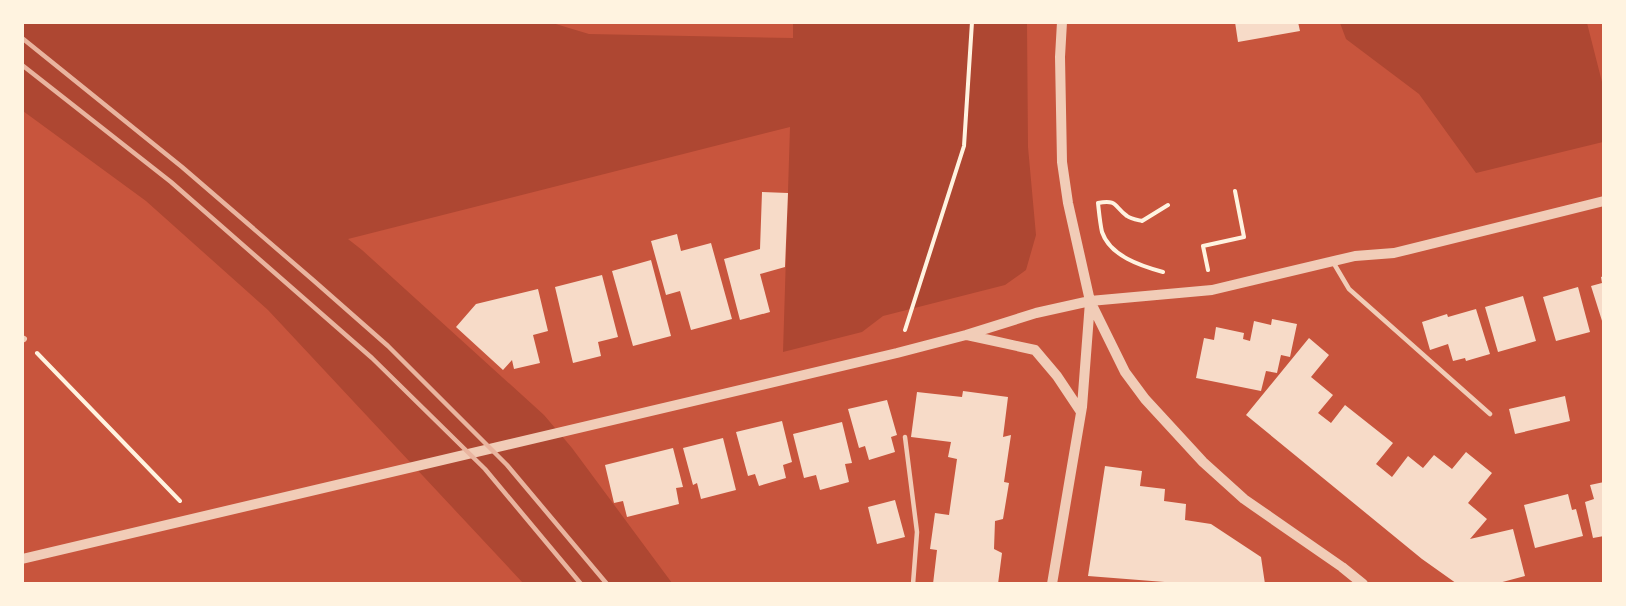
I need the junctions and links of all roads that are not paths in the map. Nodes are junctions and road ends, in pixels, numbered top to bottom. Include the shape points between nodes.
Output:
1 (1062, 22) edge
2 (1604, 201) edge
3 (1333, 262) junction
4 (1090, 301) junction
5 (966, 335) junction
6 (1081, 412) junction
7 (1490, 414) dead end
8 (905, 436) dead end
9 (22, 559) edge
10 (913, 584) edge
11 (1052, 584) edge
12 (1363, 584) edge

1 - 4 street via 1062,162
2 - 3 street via 1394,253
3 - 4 street via 1212,290
3 - 7 lane via 1349,289
4 - 5 street
4 - 6 street
4 - 12 street via 1125,372 1203,462 1244,499
5 - 6 street via 1035,350
5 - 9 street
6 - 11 street
8 - 10 lane via 917,532

